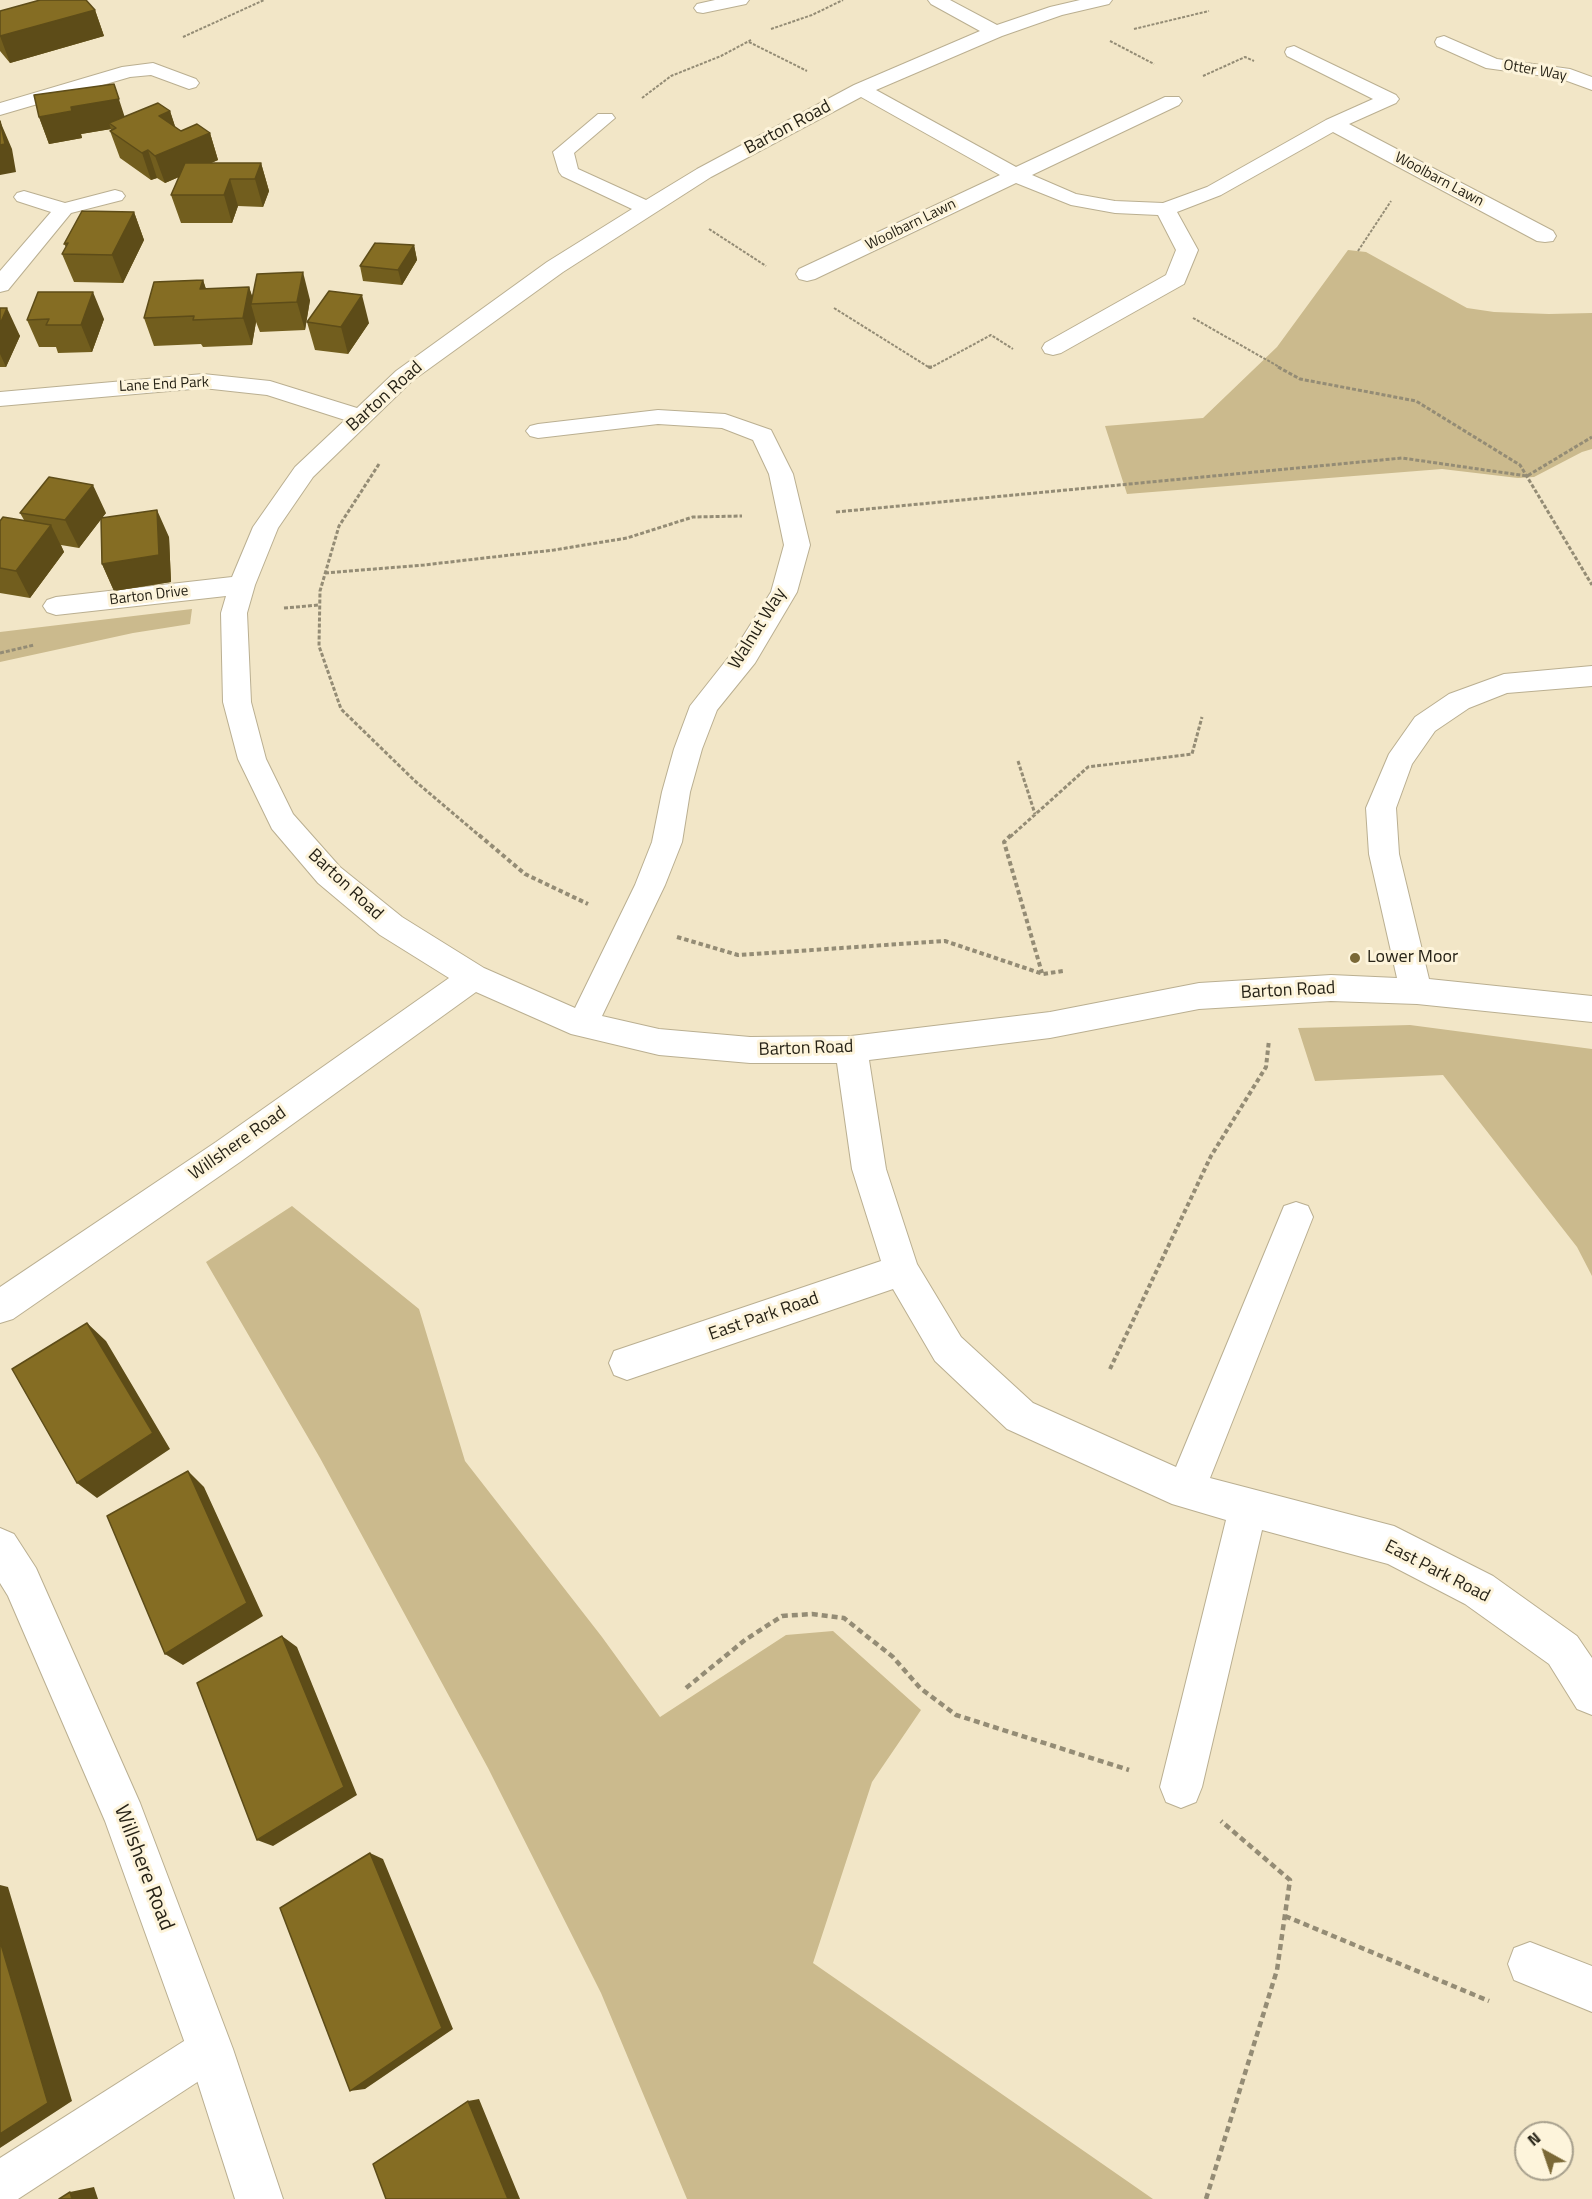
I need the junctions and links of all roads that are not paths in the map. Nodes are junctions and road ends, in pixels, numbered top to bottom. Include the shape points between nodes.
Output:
1 (740, 0) edge
2 (937, 0) edge
3 (1103, 0) edge
4 (703, 8) dead end
5 (995, 32) junction
6 (1444, 42) dead end
7 (1294, 52) dead end
8 (189, 83) dead end
9 (1592, 84) edge
10 (857, 92) junction
11 (1172, 101) road end
12 (0, 109) edge
13 (605, 118) road end
14 (1333, 124) junction
15 (1015, 175) junction
16 (115, 196) dead end
17 (24, 197) dead end
18 (646, 208) junction
19 (64, 209) junction
20 (1165, 209) junction
21 (1545, 236) dead end
22 (807, 274) dead end
23 (0, 285) edge
24 (1053, 348) road end
25 (0, 399) edge
26 (361, 417) junction
27 (538, 431) dead end
28 (242, 585) junction
29 (56, 606) dead end
30 (1592, 676) edge
31 (473, 977) junction
32 (1417, 991) junction
33 (1592, 1009) edge
34 (582, 1025) junction
35 (851, 1049) junction
36 (1296, 1217) dead end
37 (902, 1270) junction
38 (0, 1307) edge
39 (627, 1363) dead end
40 (1186, 1491) junction
41 (1248, 1508) junction
42 (0, 1548) edge
43 (1592, 1694) edge
44 (1181, 1787) road end
45 (1530, 1964) dead end
46 (1592, 1989) edge
47 (210, 2049) junction
48 (0, 2184) edge
49 (260, 2199) edge

1 - 4 street
2 - 5 street
3 - 5 street, Barton Road via 1056,10
5 - 10 street, Barton Road
6 - 9 street, Otter Way via 1493,64 1563,73
7 - 14 street via 1389,99
8 - 12 street via 153,69 129,71
10 - 15 street
10 - 18 street, Barton Road via 760,141
11 - 15 street, Woolbarn Lawn
13 - 18 street via 564,152 569,172
14 - 20 street via 1214,191
14 - 21 street, Woolbarn Lawn
15 - 20 street via 1071,199 1114,207
15 - 22 street, Woolbarn Lawn
16 - 19 street
17 - 19 street
18 - 26 street, Barton Road via 555,267 404,376
19 - 23 street
20 - 24 street via 1187,250 1176,279
25 - 26 street, Lane End Park via 203,381 270,387
26 - 28 street, Barton Road via 304,472 266,527
27 - 34 street, Walnut Way via 658,417 725,421 763,435 781,474 797,545 784,592 745,656 704,706 676,792 667,842
28 - 29 street, Barton Drive
28 - 31 street, Barton Road via 234,613 237,702 252,759 282,821 329,875 391,926
30 - 32 street via 1504,684 1459,701 1425,724 1399,761 1381,808 1384,854
31 - 34 street, Barton Road
31 - 38 street, Willshere Road via 228,1152
32 - 33 street, Barton Road
32 - 35 street, Barton Road via 1331,988 1199,996 1050,1025
34 - 35 street, Barton Road via 658,1042 750,1050
35 - 37 street, East Park Road via 869,1169
36 - 40 street
37 - 39 street, East Park Road
37 - 40 street, East Park Road via 948,1349 1020,1416
40 - 41 street, East Park Road
41 - 43 street, East Park Road via 1394,1546 1479,1590 1563,1650
41 - 44 street
42 - 47 street, Willshere Road via 22,1582 125,1818
45 - 46 street
47 - 48 lane
47 - 49 street, Willshere Road

